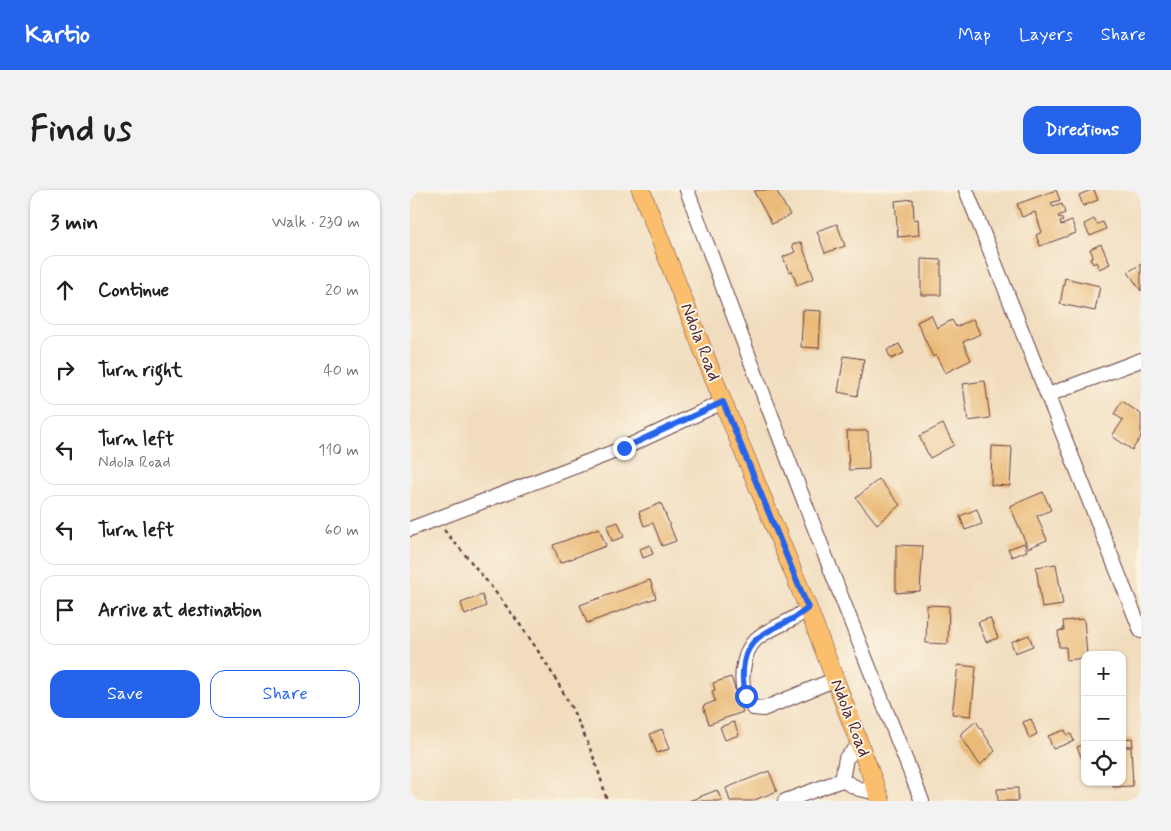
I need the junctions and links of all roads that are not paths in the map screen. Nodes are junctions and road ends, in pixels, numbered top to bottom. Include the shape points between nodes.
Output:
1 (687, 190) edge
2 (966, 190) edge
3 (643, 191) edge
4 (1141, 360) edge
5 (1048, 395) junction
6 (723, 402) junction
7 (410, 529) edge
8 (808, 608) junction
9 (1140, 627) edge
10 (836, 679) junction
11 (860, 745) junction
12 (842, 780) junction
13 (880, 797) edge
14 (785, 801) edge
15 (922, 801) edge

1 - 15 street via 756,380
2 - 5 street
3 - 6 main road, Ndola Road
4 - 5 street
5 - 9 street
6 - 7 street via 624,448
6 - 8 main road, Ndola Road
8 - 10 main road, Ndola Road
8 - 10 street via 768,630 746,651 742,684 746,696 753,708 763,709
10 - 11 main road, Ndola Road
11 - 12 street via 846,758
11 - 13 main road, Ndola Road
12 - 13 street
12 - 14 street

